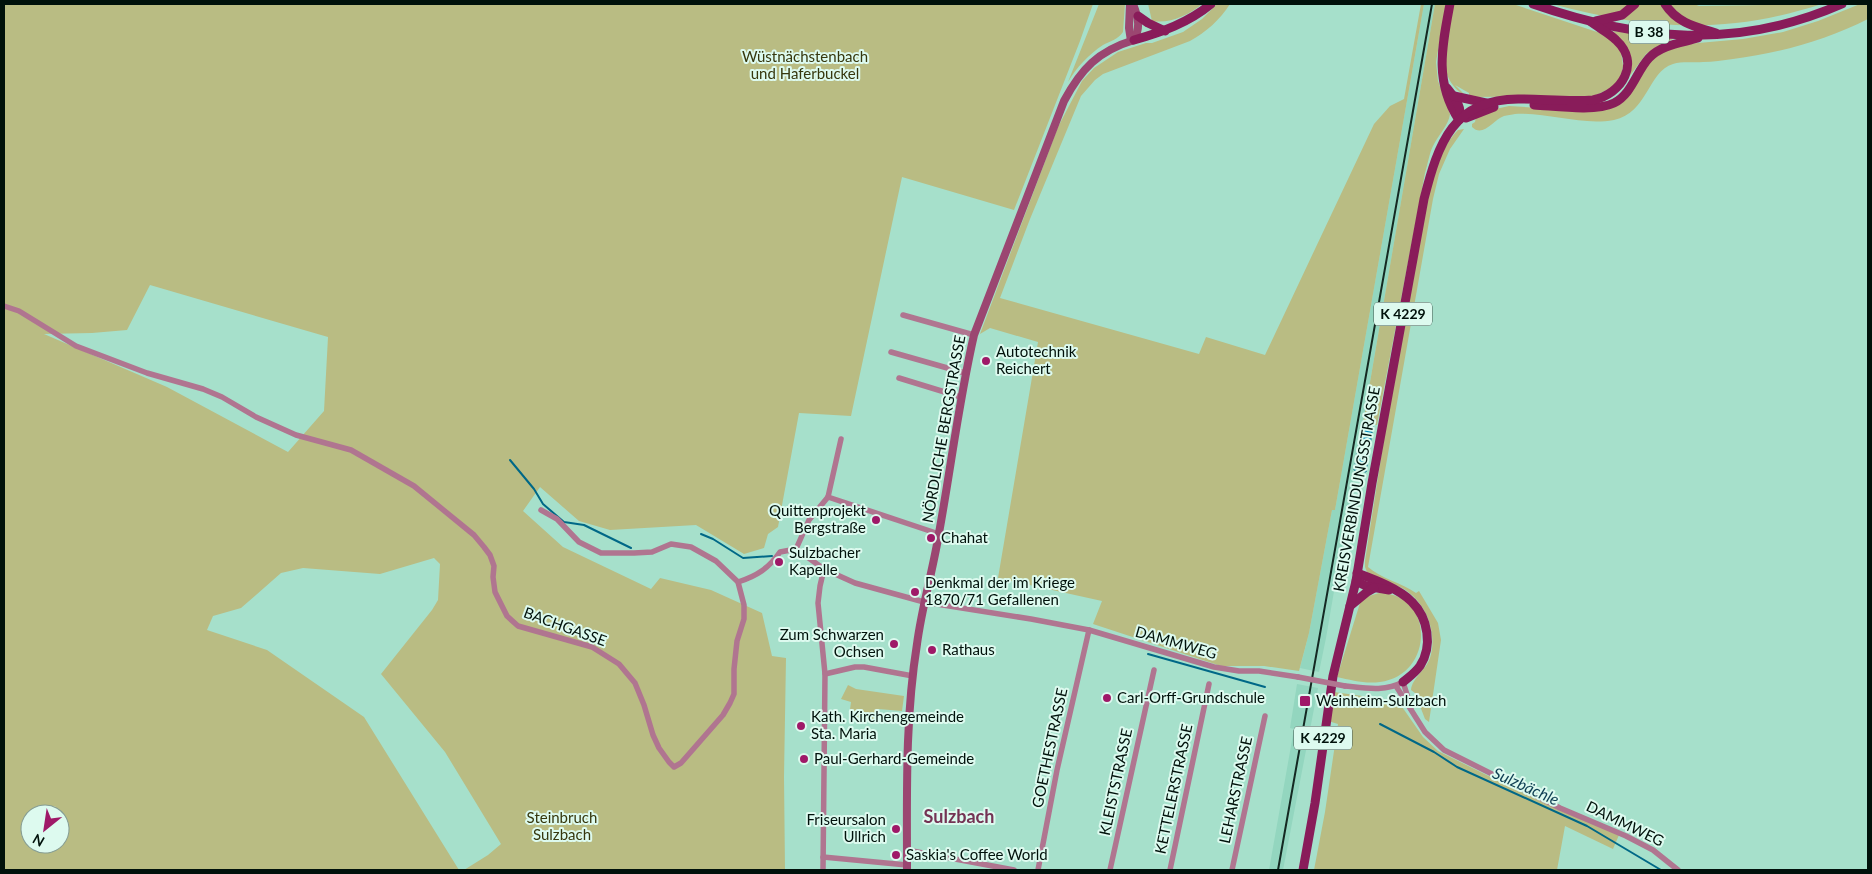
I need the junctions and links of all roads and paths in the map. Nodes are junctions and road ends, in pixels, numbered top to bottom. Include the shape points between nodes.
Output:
1 (1132, 4) edge
2 (1211, 4) edge
3 (1450, 4) edge
4 (1533, 4) edge
5 (1635, 4) edge
6 (1665, 4) edge
7 (1842, 4) edge
8 (1138, 16) junction
9 (1590, 22) junction
10 (1166, 31) junction
11 (1724, 35) junction
12 (1707, 36) junction
13 (1132, 41) junction
14 (1444, 84) junction
15 (1454, 96) junction
16 (1487, 103) junction
17 (1459, 120) junction
18 (4, 306) edge
19 (903, 315) dead end
20 (974, 335) junction
21 (891, 352) dead end
22 (965, 374) junction
23 (899, 378) dead end
24 (962, 397) junction
25 (841, 439) dead end
26 (828, 497) junction
27 (541, 510) dead end
28 (939, 534) junction
29 (796, 549) junction
30 (824, 569) junction
31 (1356, 577) junction
32 (738, 582) junction
33 (1374, 588) junction
34 (1394, 590) junction
35 (924, 602) junction
36 (1350, 606) junction
37 (1089, 630) junction
38 (1154, 670) dead end
39 (825, 674) junction
40 (913, 676) junction
41 (1209, 684) dead end
42 (1399, 684) junction
43 (1265, 716) dead end
44 (907, 850) junction
45 (823, 857) junction
46 (907, 868) edge
47 (823, 870) edge
48 (1014, 870) edge
49 (1038, 870) edge
50 (1110, 870) edge
51 (1170, 870) edge
52 (1232, 870) edge
53 (1303, 870) edge
54 (1678, 870) edge

1 - 8 main road
1 - 13 main road via 1129,28
2 - 10 main road via 1198,15
3 - 14 main road via 1441,61
4 - 9 main road, B 38
5 - 9 main road via 1622,15
6 - 11 main road via 1679,20
7 - 11 main road, B 38 via 1783,24
8 - 10 main road
8 - 13 main road via 1138,28
9 - 12 main road, B 38 via 1661,34
9 - 16 main road, K 4229 via 1616,40 1624,51 1626,70 1616,90 1593,100 1518,99
10 - 13 main road
11 - 12 main road, B 38
12 - 17 main road via 1668,46 1653,54 1624,95 1609,105 1499,105
13 - 20 main road, NÖRDLICHE BERGSTRASSE via 1095,59 1074,82
14 - 15 main road
14 - 17 main road
15 - 16 main road
15 - 17 main road via 1461,112
16 - 17 main road, K 4229 via 1470,110
17 - 31 main road, KREISVERBINDUNGSSTRASSE / K 4229 via 1440,147 1424,199
18 - 32 street, BACHGASSE via 19,311 76,346 130,367 203,388 296,436 350,450 414,486 484,546 494,566 496,592 507,616 518,626 592,647 619,664 635,682 653,735 674,767 723,714 734,694 737,641 744,619
19 - 20 street
20 - 22 main road, NÖRDLICHE BERGSTRASSE
21 - 22 street
22 - 24 main road, NÖRDLICHE BERGSTRASSE
23 - 24 street
24 - 28 main road, NÖRDLICHE BERGSTRASSE
25 - 26 street
26 - 28 street
26 - 29 street via 809,520
27 - 32 street via 557,519 579,542 601,552 652,552 671,544 691,547 716,561
28 - 35 main road, NÖRDLICHE BERGSTRASSE
29 - 30 street
29 - 32 street via 780,552 761,573
30 - 35 street via 855,583
30 - 39 street via 818,604
31 - 33 main road
31 - 34 main road
31 - 36 main road, KREISVERBINDUNGSSTRASSE / K 4229
33 - 34 main road
33 - 36 main road
34 - 42 main road via 1412,601 1419,610 1428,641 1424,659 1414,673
35 - 37 street, DAMMWEG
35 - 40 main road, NÖRDLICHE BERGSTRASSE
36 - 53 main road, KREISVERBINDUNGSSTRASSE / K 4229 via 1333,676
37 - 42 street, DAMMWEG, bridge via 1214,668 1259,670 1375,689
37 - 49 street, GOETHESTRASSE via 1056,770
38 - 50 street, KLEISTSTRASSE
39 - 40 street via 864,667
39 - 45 street
40 - 44 main road, NÖRDLICHE BERGSTRASSE via 907,737
41 - 51 street, KETTELERSTRASSE
42 - 54 street, DAMMWEG via 1430,738 1452,755 1626,836 1653,850
43 - 52 street, LEHARSTRASSE
44 - 46 main road, NÖRDLICHE BERGSTRASSE
44 - 48 street
45 - 46 street
45 - 47 street

